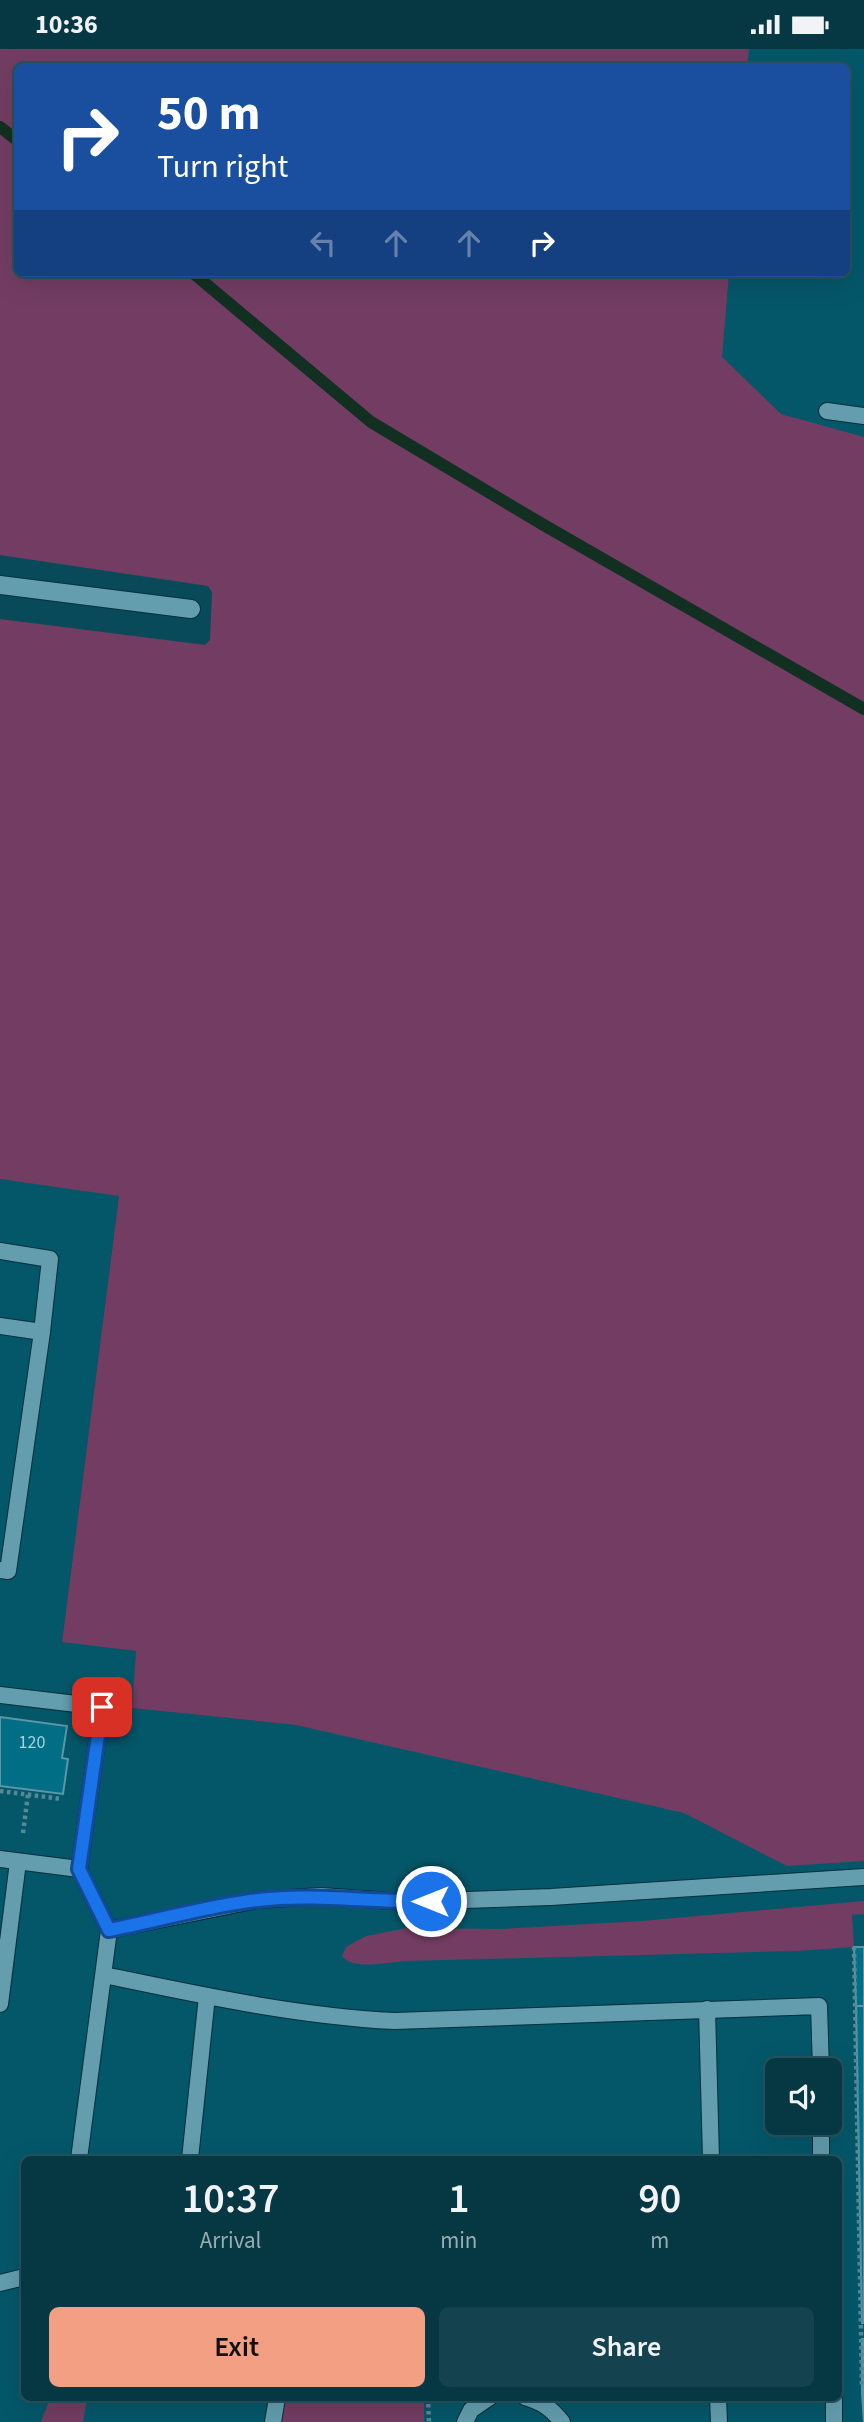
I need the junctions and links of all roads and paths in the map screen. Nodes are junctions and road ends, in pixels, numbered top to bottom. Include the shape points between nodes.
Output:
1 (827, 411) dead end
2 (864, 416) edge
3 (0, 585) edge
4 (191, 609) dead end
5 (0, 1251) edge
6 (0, 1326) edge
7 (43, 1332) junction
8 (0, 1570) edge
9 (0, 1695) edge
10 (0, 1791) edge
11 (28, 1794) junction
12 (63, 1799) dead end
13 (0, 1859) edge
14 (18, 1861) junction
15 (79, 1869) junction
16 (864, 1877) edge
17 (109, 1930) junction
18 (854, 1947) dead end
19 (104, 1975) junction
20 (207, 1996) junction
21 (0, 2004) edge
22 (707, 2010) junction
23 (821, 2058) edge
24 (821, 2135) edge
25 (79, 2156) edge
26 (190, 2156) edge
27 (711, 2156) edge
28 (821, 2156) edge
29 (21, 2278) edge
30 (0, 2283) edge
31 (862, 2393) dead end
32 (276, 2401) edge
33 (428, 2401) edge
34 (484, 2401) edge
35 (538, 2401) edge
36 (718, 2401) edge
37 (834, 2401) edge
38 (273, 2422) edge
39 (429, 2422) edge
40 (465, 2422) edge
41 (562, 2422) edge
42 (719, 2422) edge
43 (834, 2422) edge

1 - 2 lane
3 - 4 street
5 - 7 lane via 50,1259
6 - 7 lane
7 - 8 lane via 8,1571
9 - 15 lane via 102,1707
10 - 11 path
11 - 12 path
11 - 14 path
13 - 14 lane
14 - 15 lane
14 - 21 lane
15 - 17 lane
16 - 17 lane via 551,1897 407,1902 321,1896 257,1900
17 - 19 lane
18 - 31 path
19 - 20 lane
19 - 25 lane
20 - 22 lane via 395,2021
20 - 26 lane
22 - 23 lane via 819,2005
22 - 27 lane
24 - 28 lane
29 - 30 lane
32 - 38 lane
33 - 39 path
34 - 40 lane via 471,2410
35 - 41 lane
36 - 42 lane
37 - 43 lane

